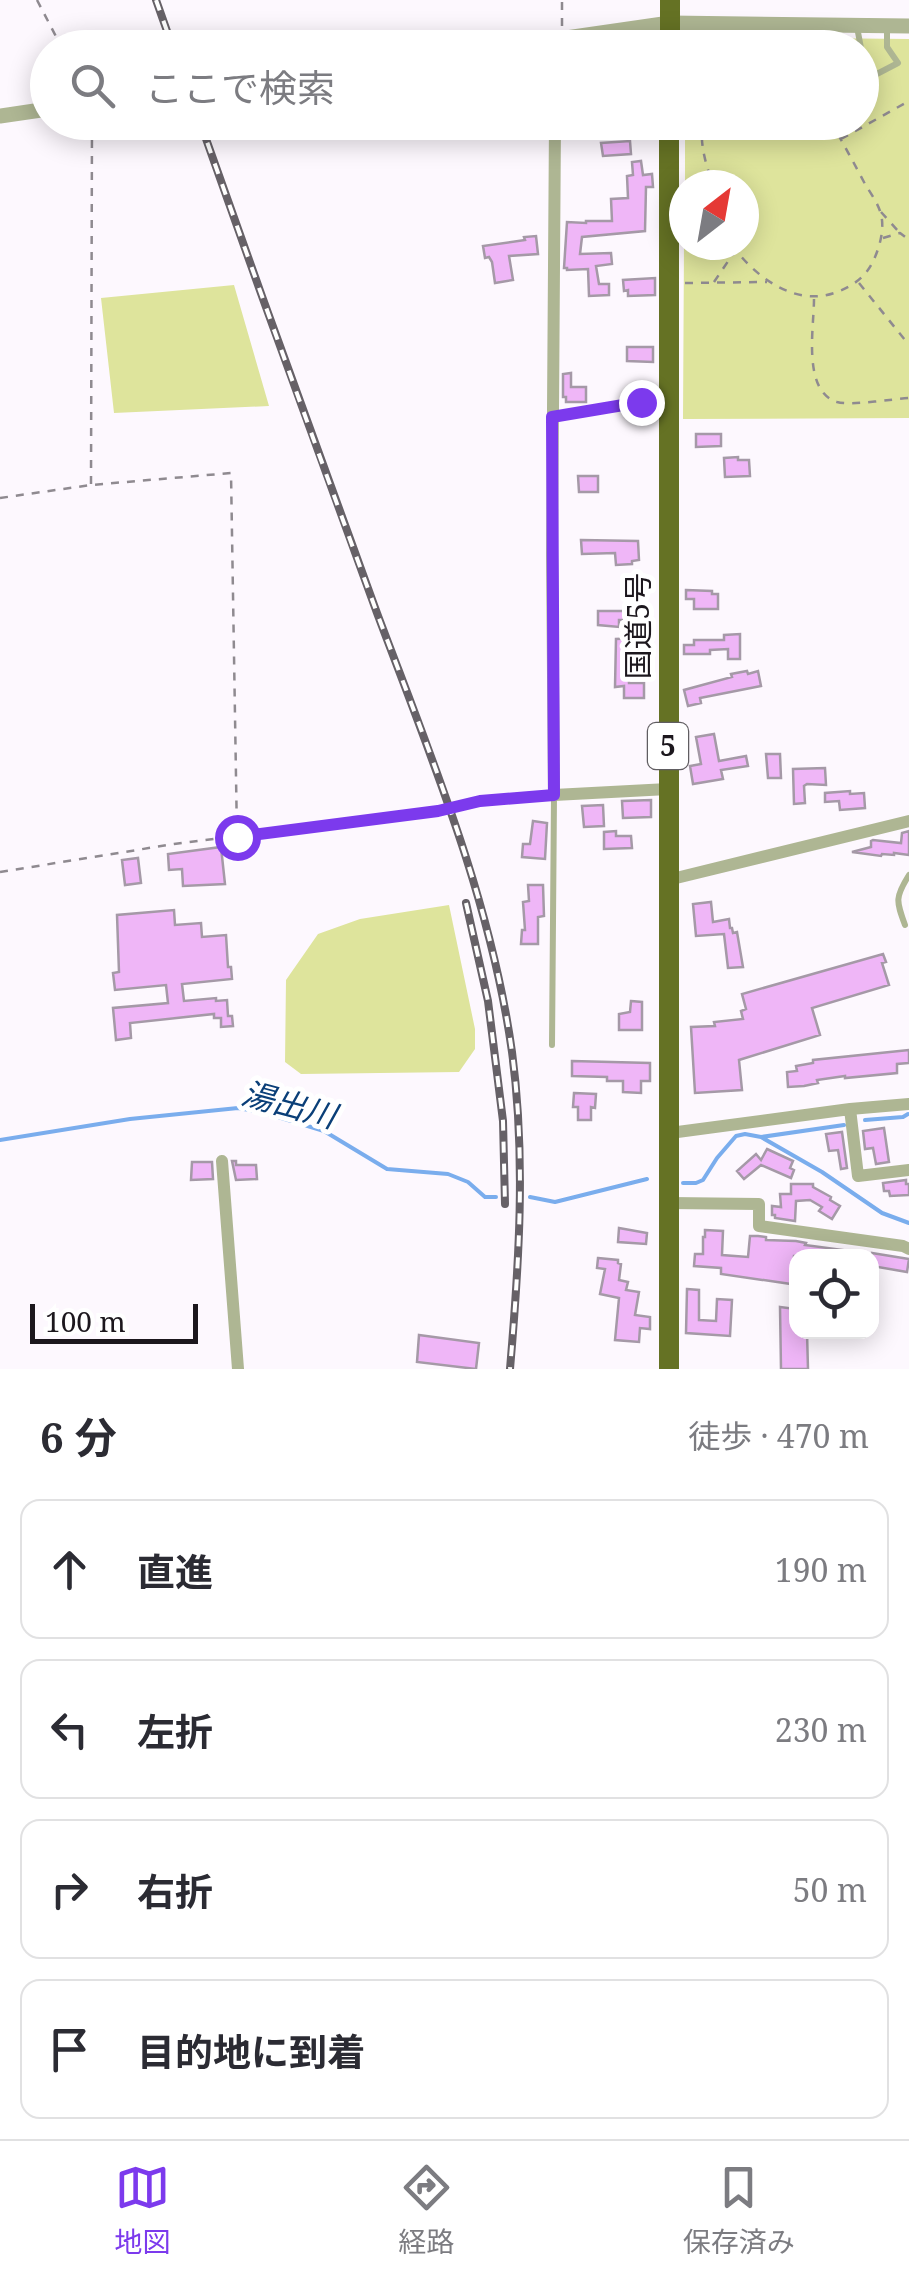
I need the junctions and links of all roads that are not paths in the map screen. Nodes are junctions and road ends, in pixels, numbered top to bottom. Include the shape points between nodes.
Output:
1 (670, 0) edge
2 (856, 26) junction
3 (887, 26) junction
4 (909, 26) edge
5 (673, 30) edge
6 (783, 30) edge
7 (857, 30) edge
8 (879, 73) edge
9 (30, 112) edge
10 (0, 116) edge
11 (555, 140) edge
12 (669, 140) edge
13 (669, 401) junction
14 (552, 417) junction
15 (668, 789) junction
16 (554, 795) junction
17 (909, 821) edge
18 (909, 875) edge
19 (668, 880) junction
20 (905, 925) dead end
21 (552, 1045) dead end
22 (909, 1104) edge
23 (850, 1109) junction
24 (670, 1133) junction
25 (222, 1161) dead end
26 (909, 1170) edge
27 (670, 1203) junction
28 (909, 1248) edge
29 (238, 1369) edge
30 (669, 1369) edge

1 - 5 highway
2 - 3 street
2 - 6 street
2 - 7 lane
3 - 4 street
3 - 8 lane via 888,47 898,63
9 - 10 street
11 - 14 street
12 - 13 highway, 国道5号 / 5
13 - 14 lane
13 - 15 highway, 国道5号 / 5
14 - 16 street
15 - 16 street
15 - 19 highway, 国道5号 / 5
16 - 21 lane
17 - 19 street
18 - 20 lane via 897,903
19 - 24 highway, 国道5号 / 5
22 - 23 street
23 - 24 street
23 - 26 street via 858,1176
24 - 27 highway, 国道5号 / 5
25 - 29 street
27 - 28 street via 759,1204 759,1226
27 - 30 highway, 国道5号 / 5

